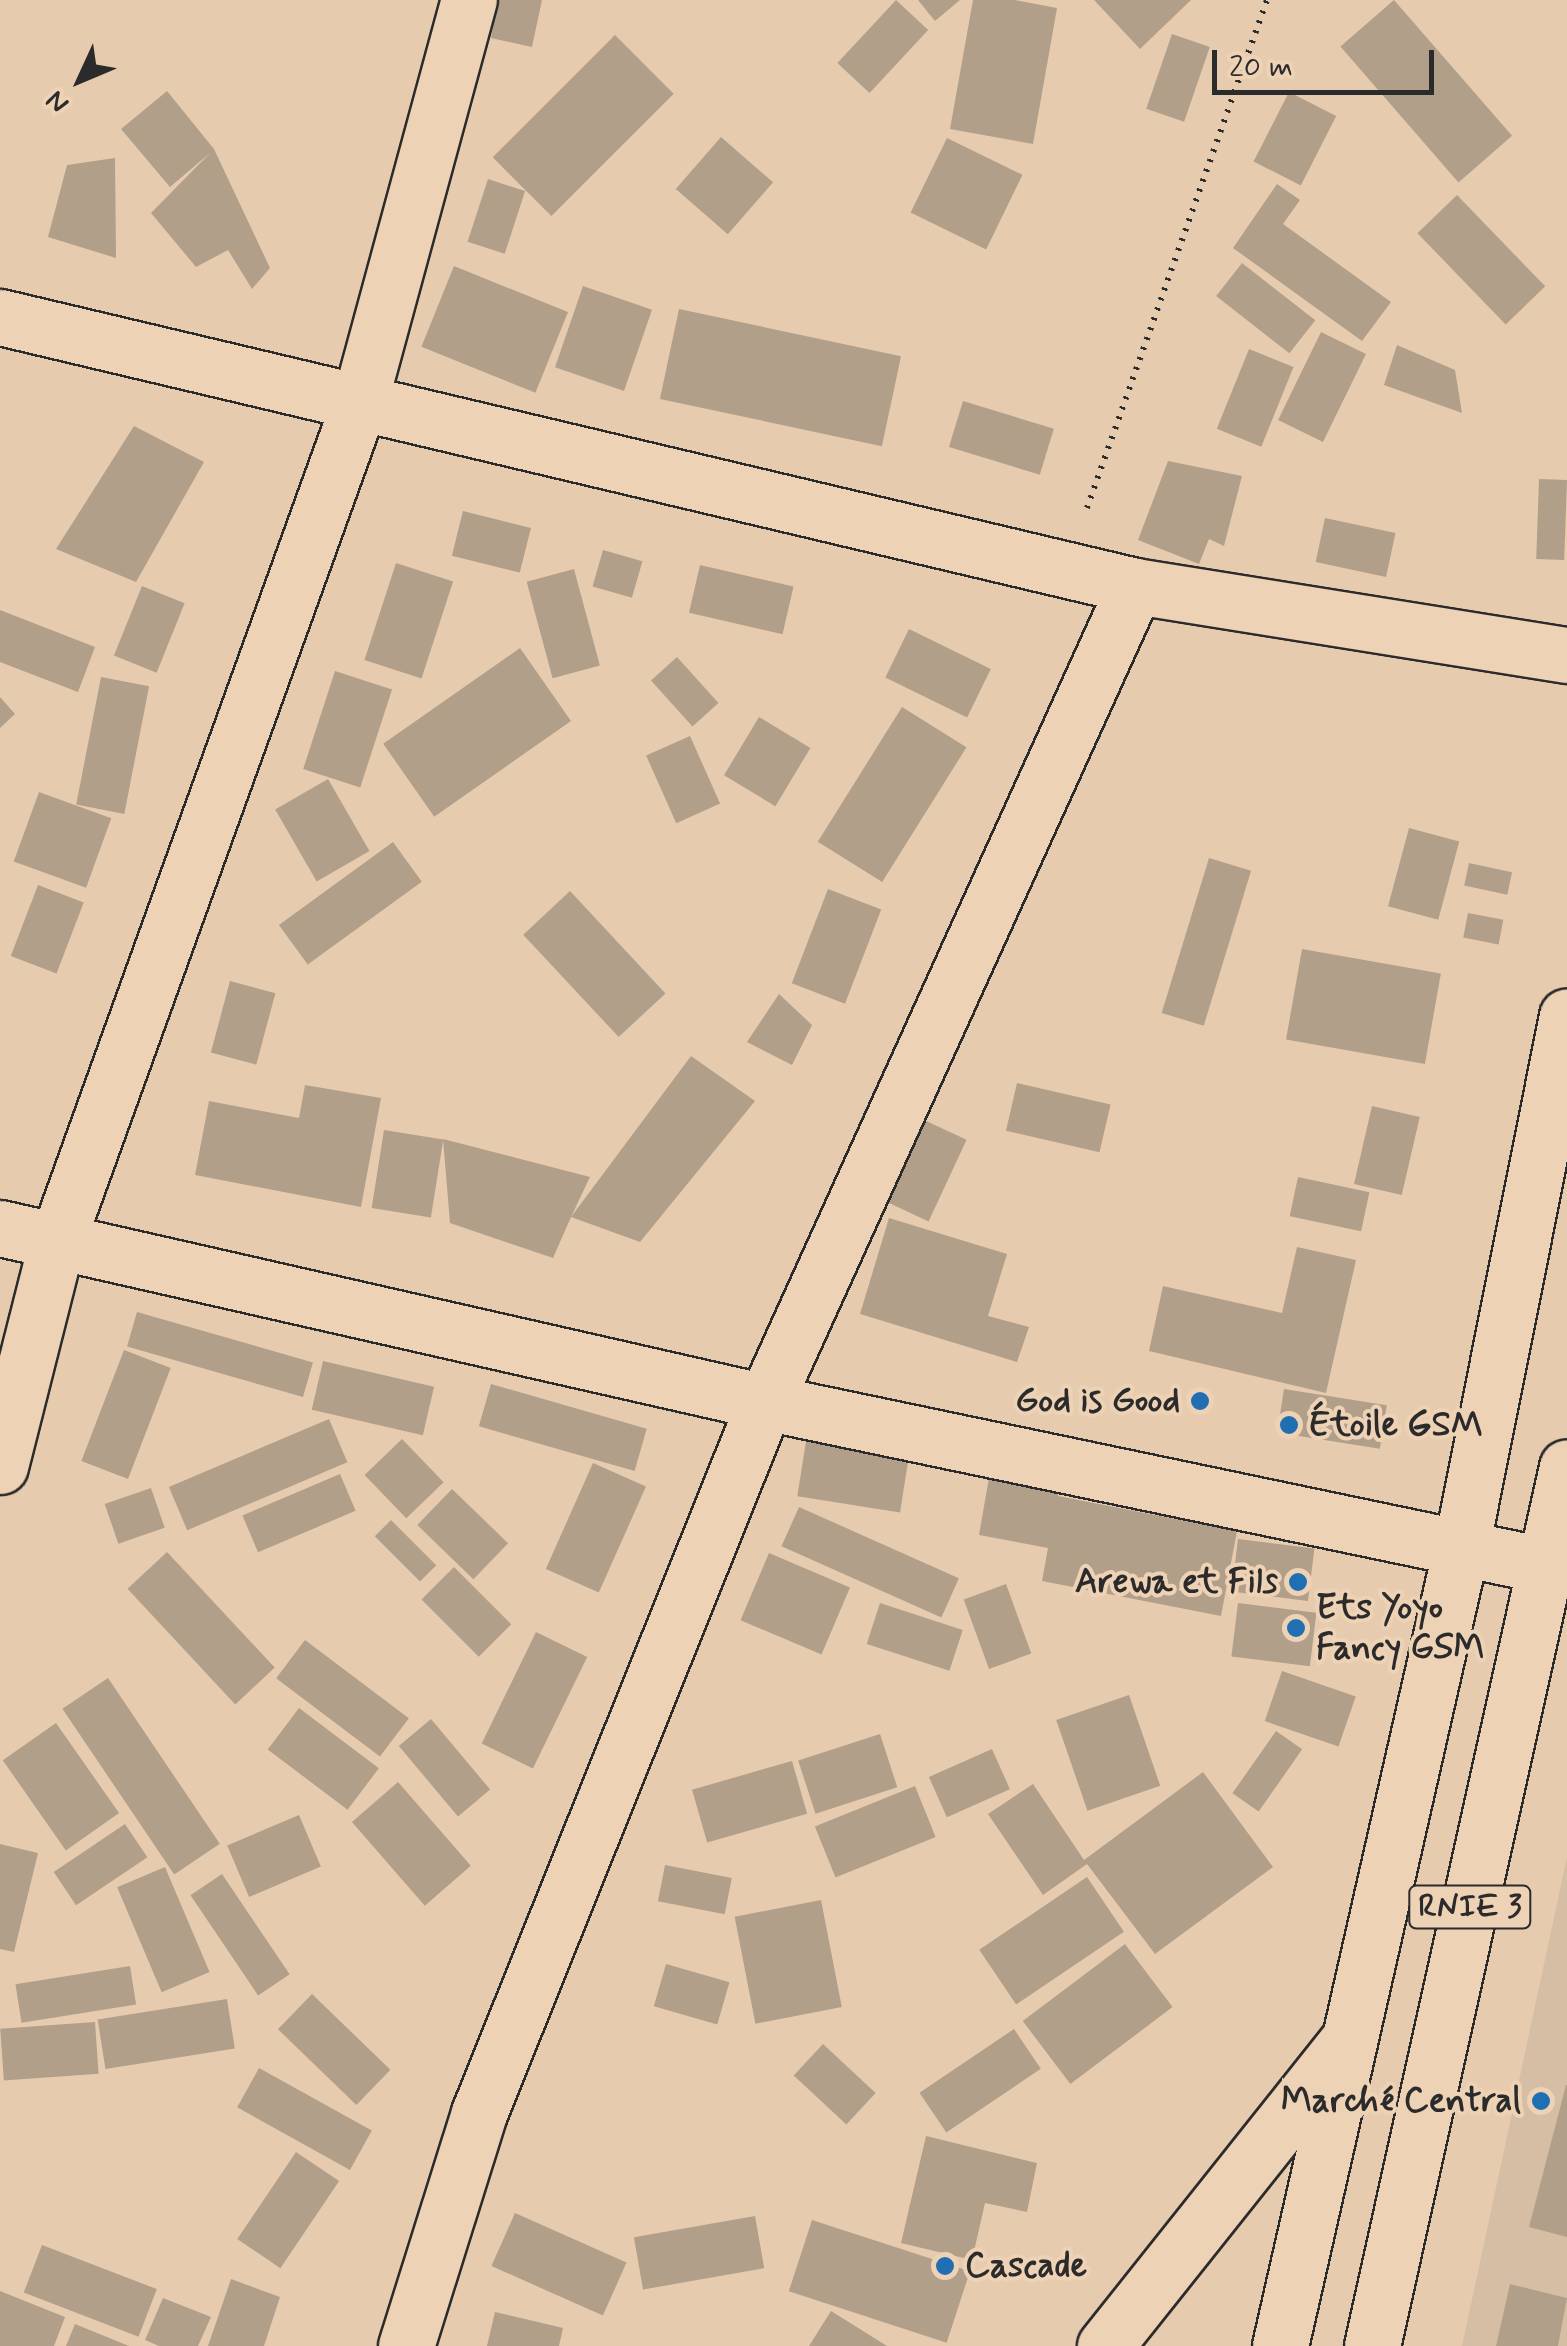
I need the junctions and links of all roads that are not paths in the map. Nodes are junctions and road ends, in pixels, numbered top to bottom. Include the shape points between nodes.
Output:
1 (469, 0) edge
2 (0, 317) edge
3 (359, 404) junction
4 (1135, 586) junction
5 (1567, 655) edge
6 (1567, 1016) edge
7 (0, 1228) edge
8 (57, 1241) junction
9 (765, 1402) junction
10 (0, 1466) edge
11 (1567, 1468) edge
12 (1461, 1548) junction
13 (1557, 1568) edge
14 (1348, 2041) junction
15 (406, 2346) edge
16 (1105, 2346) edge
17 (1280, 2346) edge
18 (1372, 2346) edge

1 - 3 main road
2 - 3 main road
3 - 4 main road
3 - 8 main road
4 - 5 main road
4 - 9 main road
6 - 12 main road, RNIE 3
7 - 8 main road
8 - 9 main road
8 - 10 main road
9 - 12 main road
9 - 15 main road via 479,2112
11 - 13 main road, RNIE 3
12 - 13 main road
12 - 14 main road, RNIE 3
13 - 18 main road, RNIE 3
14 - 16 main road
14 - 17 main road, RNIE 3

